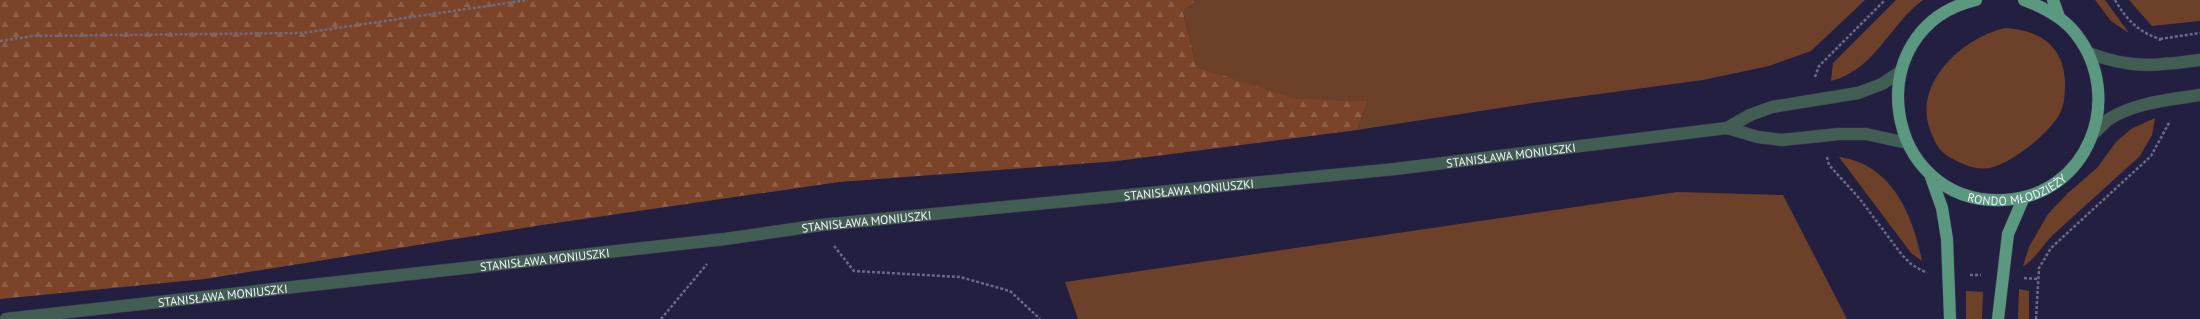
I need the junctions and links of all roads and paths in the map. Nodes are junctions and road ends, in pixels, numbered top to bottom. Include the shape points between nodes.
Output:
1 (528, 0) edge
2 (1885, 0) edge
3 (2024, 0) edge
4 (2053, 0) edge
5 (2115, 0) edge
6 (1969, 1) edge
7 (2058, 17) junction
8 (2200, 33) edge
9 (2160, 39) junction
10 (0, 41) edge
11 (2089, 53) junction
12 (2200, 60) edge
13 (2162, 64) junction
14 (1900, 72) junction
15 (2200, 95) edge
16 (1818, 99) junction
17 (2168, 100) junction
18 (1727, 128) junction
19 (2093, 134) junction
20 (1823, 136) junction
21 (1907, 143) junction
22 (1930, 174) junction
23 (2024, 197) junction
24 (821, 225) junction
25 (725, 239) junction
26 (1948, 274) junction
27 (2002, 277) junction
28 (2037, 279) junction
29 (6, 319) edge
30 (661, 319) edge
31 (1040, 319) edge
32 (1950, 319) edge
33 (1998, 319) edge
34 (2036, 319) edge

1 - 10 path via 303,33 32,36
2 - 16 path via 1819,66 1815,76
3 - 7 main road, RONDO MŁODZIEŻY
4 - 7 main road
5 - 9 path via 2134,26
6 - 14 main road, RONDO MŁODZIEŻY via 1937,18 1918,36 1907,53
7 - 11 main road, RONDO MŁODZIEŻY via 2076,33
8 - 9 path
9 - 13 path
11 - 13 street via 2113,62 2136,65
11 - 19 main road, RONDO MŁODZIEŻY via 2098,79 2100,107
12 - 13 street
14 - 16 street, STANISŁAWA MONIUSZKI via 1882,84 1858,93
14 - 21 main road, RONDO MŁODZIEŻY via 1896,96 1899,120
15 - 17 street
16 - 18 street, STANISŁAWA MONIUSZKI via 1772,107 1750,115
17 - 19 street via 2127,110 2109,119
17 - 28 path via 2170,120 2151,156 2050,248 2039,268
18 - 20 street, STANISŁAWA MONIUSZKI via 1758,137 1782,140
18 - 24 street, STANISŁAWA MONIUSZKI via 1395,169
19 - 23 main road, RONDO MŁODZIEŻY via 2082,156 2067,174 2047,188
20 - 21 street, STANISŁAWA MONIUSZKI via 1866,134
20 - 26 path via 1829,166 1858,198 1902,255 1927,273
21 - 22 main road, RONDO MŁODZIEŻY via 1917,160
22 - 23 main road, RONDO MŁODZIEŻY via 1964,194 1984,199
22 - 26 main road via 1942,208 1947,239
23 - 27 main road via 2008,234
24 - 25 street, STANISŁAWA MONIUSZKI
24 - 31 path via 830,242 854,271 960,277 1010,291
25 - 29 street, STANISŁAWA MONIUSZKI
25 - 30 path
26 - 27 path
26 - 32 main road
27 - 28 path
27 - 33 main road
28 - 34 path

